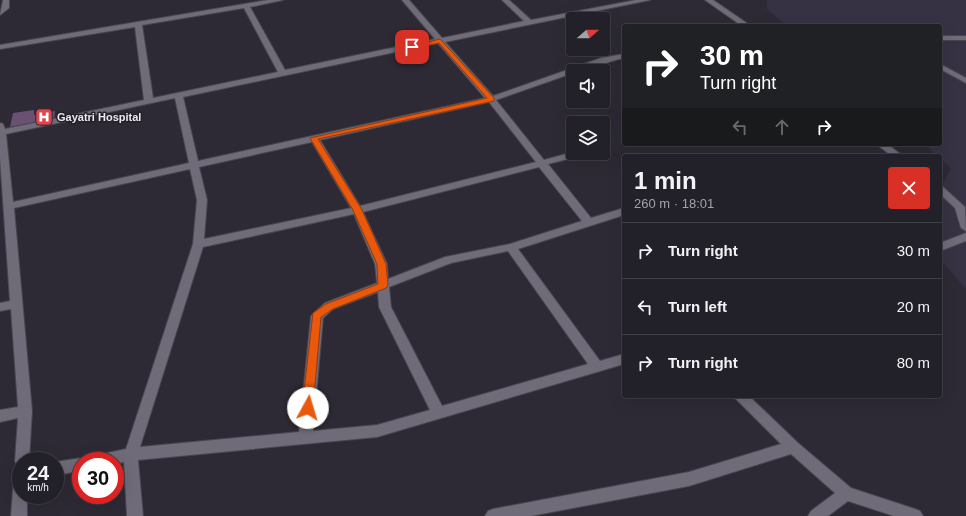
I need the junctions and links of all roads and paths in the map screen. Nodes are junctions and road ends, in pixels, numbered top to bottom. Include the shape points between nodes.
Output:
1 (6, 0) edge
2 (280, 0) edge
3 (405, 0) edge
4 (505, 0) edge
5 (591, 0) edge
6 (647, 0) edge
7 (708, 0) edge
8 (246, 6) junction
9 (602, 9) junction
10 (0, 14) edge
11 (529, 22) junction
12 (138, 24) junction
13 (744, 24) edge
14 (942, 38) edge
15 (966, 38) edge
16 (440, 41) junction
17 (0, 47) edge
18 (622, 56) edge
19 (942, 67) edge
20 (283, 74) junction
21 (966, 81) edge
22 (179, 96) junction
23 (491, 99) junction
24 (149, 102) junction
25 (0, 129) edge
26 (314, 138) junction
27 (884, 146) edge
28 (2, 149) edge
29 (895, 154) edge
30 (566, 156) edge
31 (542, 162) junction
32 (194, 165) junction
33 (942, 191) edge
34 (8, 206) junction
35 (357, 210) junction
36 (622, 212) edge
37 (589, 223) junction
38 (966, 228) edge
39 (5, 230) edge
40 (966, 237) edge
41 (198, 244) junction
42 (942, 246) edge
43 (511, 247) junction
44 (383, 285) junction
45 (16, 304) junction
46 (0, 307) edge
47 (622, 360) edge
48 (596, 366) junction
49 (742, 398) edge
50 (25, 411) junction
51 (439, 414) junction
52 (0, 416) edge
53 (305, 439) junction
54 (793, 447) junction
55 (23, 452) edge
56 (131, 454) junction
57 (124, 455) edge
58 (846, 493) junction
59 (20, 504) edge
60 (19, 516) edge
61 (135, 516) edge
62 (493, 516) edge
63 (816, 516) edge
64 (915, 516) edge

1 - 10 street via 6,8
2 - 8 street
3 - 16 street
4 - 11 street
5 - 9 street
6 - 9 street
7 - 13 street
8 - 12 street
8 - 20 street
9 - 11 street
11 - 16 street
12 - 17 street
12 - 24 street
14 - 15 street
16 - 20 street
16 - 23 street
18 - 23 street via 604,60
19 - 21 street
20 - 22 street
22 - 24 street
22 - 32 street
23 - 26 street
23 - 31 street
24 - 25 street
25 - 28 street
26 - 32 street
26 - 35 street
27 - 29 street
28 - 34 street
30 - 31 street
31 - 35 street
31 - 37 street
32 - 34 street
32 - 41 street via 202,200
33 - 38 street via 960,207
34 - 39 street
35 - 41 street
35 - 44 street via 381,264
36 - 37 street
37 - 43 street
39 - 45 street
40 - 42 street
41 - 56 street
43 - 44 street via 449,260
43 - 48 street
44 - 51 street via 384,307
44 - 53 street via 329,306 317,316
45 - 46 street
45 - 50 street
47 - 48 street
48 - 51 street
49 - 54 street
50 - 52 street
50 - 55 street
51 - 53 street via 376,431
53 - 56 street
54 - 58 street
54 - 62 street via 689,480
56 - 57 street
56 - 61 street
58 - 63 street
58 - 64 street
59 - 60 street

